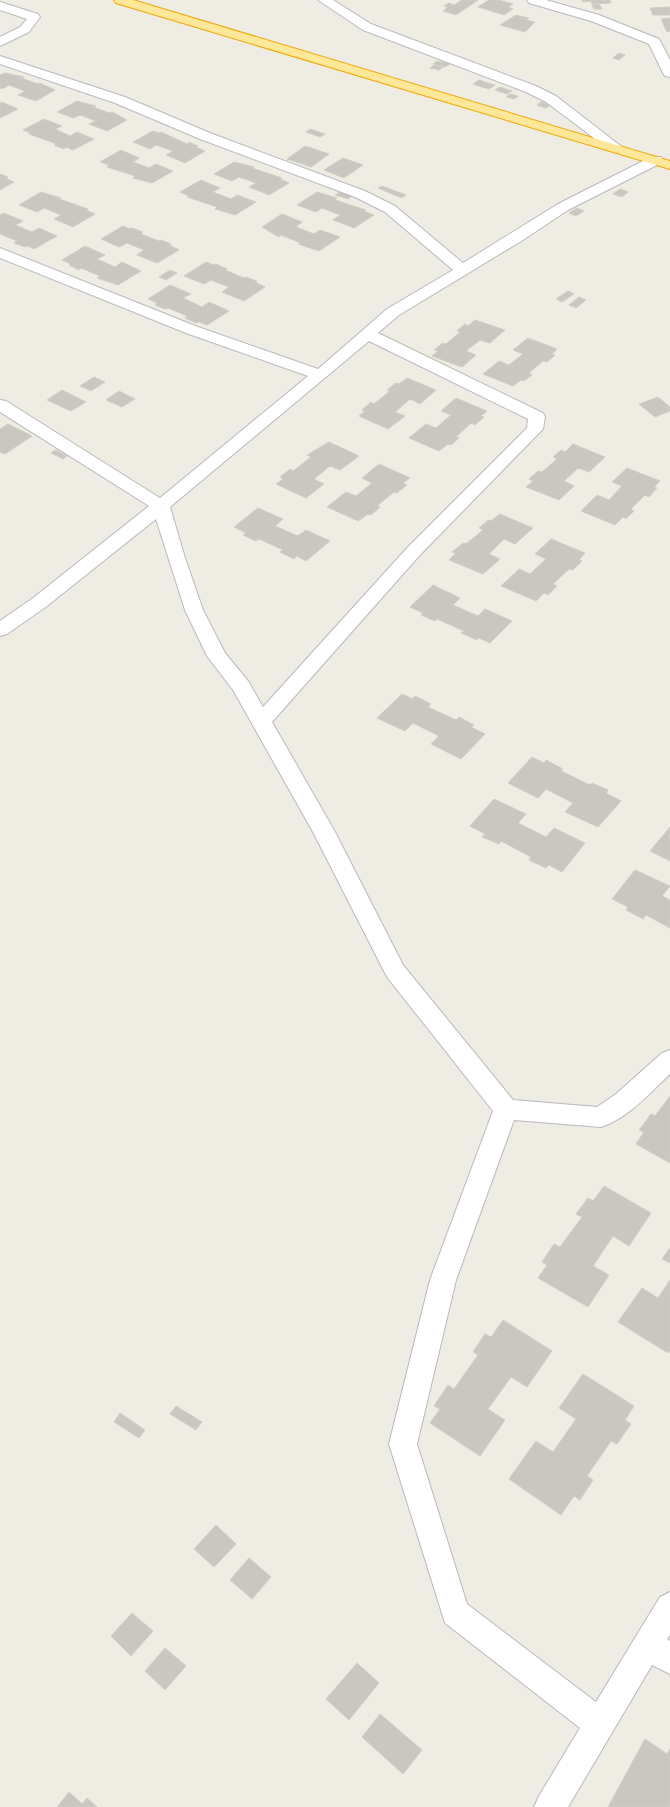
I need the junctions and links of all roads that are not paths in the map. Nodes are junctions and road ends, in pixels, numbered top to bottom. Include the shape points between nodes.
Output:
1 (120, 0) edge
2 (324, 0) edge
3 (533, 0) edge
4 (0, 6) edge
5 (0, 42) edge
6 (0, 60) edge
7 (670, 73) edge
8 (615, 147) junction
9 (663, 163) edge
10 (0, 253) edge
11 (462, 270) junction
12 (367, 334) junction
13 (320, 375) junction
14 (0, 405) edge
15 (161, 506) junction
16 (0, 630) edge
17 (261, 721) junction
18 (670, 1060) edge
19 (506, 1109) junction
20 (670, 1607) edge
21 (659, 1651) edge
22 (600, 1724) junction
23 (550, 1807) edge

1 - 8 highway
2 - 8 street via 367,27 531,89 551,99
3 - 7 street via 596,18 654,42
4 - 5 street via 34,18 32,24 18,34
6 - 11 street via 120,100 205,136 360,194 390,208
8 - 9 highway
9 - 11 street via 564,207
10 - 13 street via 192,330
11 - 12 street via 393,312
12 - 13 street
12 - 17 street via 537,417 535,429 413,552
13 - 15 street
14 - 15 street
15 - 16 street via 40,602
15 - 17 street via 194,610 217,656 241,686
17 - 19 street via 324,832 395,971
18 - 19 street via 625,1101 601,1117
19 - 22 street via 443,1280 403,1444 454,1613
20 - 21 street
21 - 22 street
22 - 23 street

